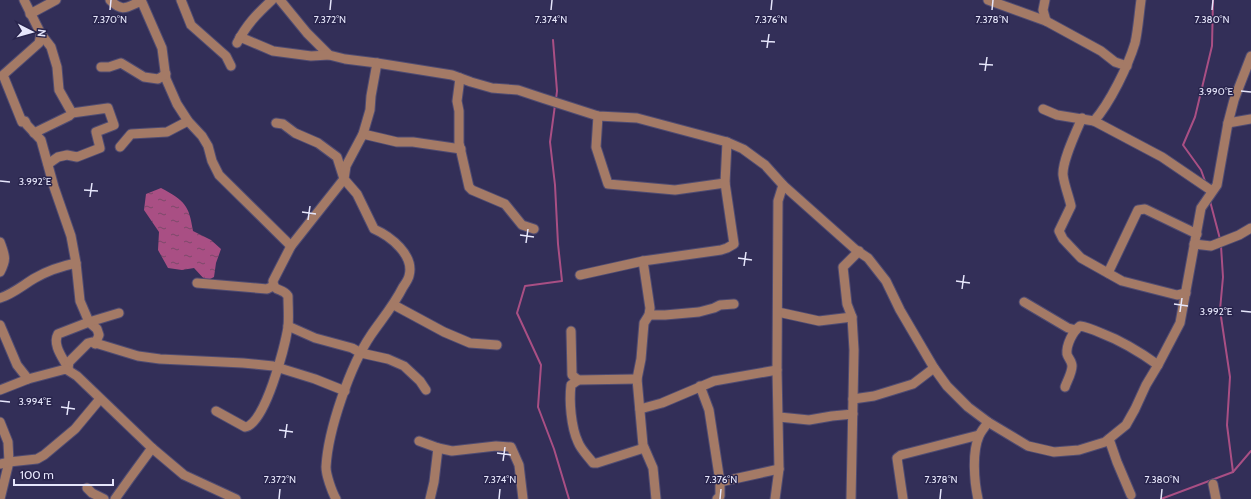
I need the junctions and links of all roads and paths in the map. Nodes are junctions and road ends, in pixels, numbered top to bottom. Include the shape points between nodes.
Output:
1 (24, 0) edge
2 (56, 0) edge
3 (110, 0) edge
4 (141, 0) edge
5 (180, 0) edge
6 (272, 0) edge
7 (280, 0) edge
8 (988, 0) edge
9 (1045, 0) edge
10 (1141, 0) edge
11 (30, 14) junction
12 (1046, 22) junction
13 (41, 34) junction
14 (328, 55) junction
15 (1251, 56) edge
16 (1115, 62) junction
17 (377, 63) junction
18 (231, 66) dead end
19 (1126, 66) junction
20 (101, 67) dead end
21 (166, 74) junction
22 (1122, 74) junction
23 (460, 78) junction
24 (1043, 109) dead end
25 (72, 112) junction
26 (598, 116) junction
27 (1082, 118) junction
28 (1251, 119) edge
29 (188, 120) junction
30 (1094, 121) junction
31 (276, 123) dead end
32 (1228, 123) junction
33 (34, 133) junction
34 (363, 134) junction
35 (727, 142) junction
36 (120, 147) dead end
37 (461, 149) junction
38 (48, 164) junction
39 (344, 179) junction
40 (725, 183) junction
41 (783, 186) junction
42 (1212, 191) junction
43 (1251, 228) edge
44 (534, 229) dead end
45 (1197, 234) junction
46 (0, 242) edge
47 (1194, 244) junction
48 (291, 246) junction
49 (859, 251) junction
50 (643, 261) junction
51 (76, 263) junction
52 (0, 272) edge
53 (1108, 272) junction
54 (580, 276) dead end
55 (197, 283) dead end
56 (274, 286) junction
57 (1186, 293) junction
58 (0, 298) edge
59 (1024, 302) dead end
60 (734, 304) dead end
61 (394, 305) junction
62 (778, 312) junction
63 (119, 313) dead end
64 (649, 315) junction
65 (852, 317) junction
66 (89, 322) junction
67 (0, 325) edge
68 (288, 326) junction
69 (1076, 330) junction
70 (571, 331) dead end
71 (95, 344) junction
72 (497, 345) dead end
73 (361, 353) junction
74 (1158, 365) junction
75 (67, 368) junction
76 (279, 368) junction
77 (934, 368) junction
78 (777, 370) junction
79 (28, 379) junction
80 (636, 379) junction
81 (578, 380) junction
82 (700, 386) junction
83 (1065, 387) dead end
84 (0, 390) edge
85 (426, 390) dead end
86 (345, 391) junction
87 (100, 399) junction
88 (853, 399) junction
89 (640, 409) junction
90 (216, 411) dead end
91 (853, 414) junction
92 (778, 418) junction
93 (0, 422) edge
94 (988, 422) junction
95 (979, 435) junction
96 (1109, 439) junction
97 (419, 441) dead end
98 (152, 448) junction
99 (438, 448) junction
100 (644, 448) junction
101 (9, 462) junction
102 (0, 464) edge
103 (779, 469) junction
104 (720, 482) junction
105 (1213, 484) dead end
106 (87, 488) dead end
107 (1131, 495) dead end
108 (0, 499) edge
109 (104, 499) edge
110 (115, 499) edge
111 (236, 499) edge
112 (336, 499) edge
113 (430, 499) edge
114 (523, 499) edge
115 (656, 499) edge
116 (717, 499) edge
117 (775, 499) edge
118 (851, 499) edge
119 (903, 499) edge
120 (978, 499) edge
121 (1216, 499) edge

1 - 11 street
2 - 11 street
3 - 4 street via 117,7 124,8
4 - 21 street via 162,48
5 - 18 street via 191,25 226,56
6 - 14 street via 251,20 239,40 273,51 312,56
7 - 14 street via 307,34
8 - 12 street
9 - 12 street via 1043,10
10 - 19 street via 1135,43
11 - 13 street
12 - 16 street
13 - 25 street via 51,47 57,67 59,90
13 - 33 street via 39,43 3,75 22,122 25,121
14 - 17 street
15 - 32 street
16 - 19 street
16 - 22 street
17 - 23 street
17 - 34 street via 370,110
19 - 22 street
20 - 21 street via 121,63 144,77 158,79
21 - 29 street via 177,104
22 - 30 street via 1104,110
23 - 26 street via 492,88 518,90
23 - 37 street via 457,101 460,111
24 - 27 street via 1057,115
25 - 33 street via 69,116
25 - 38 street via 108,108 114,125 96,132 100,148 77,157 58,157
26 - 35 street via 637,118
26 - 40 street via 596,147 608,184 675,190
27 - 30 street
27 - 53 street via 1064,165 1063,175 1071,206 1059,231 1081,258
28 - 32 street
29 - 36 street via 167,132 131,134
29 - 48 street via 208,146 219,175
30 - 42 street via 1162,157
31 - 39 street via 283,124 295,133 318,143 337,157
32 - 42 street via 1217,185
33 - 38 street via 41,140
34 - 37 street via 397,142
34 - 39 street via 346,166
35 - 40 street
35 - 41 street via 743,149 765,165
37 - 44 street via 469,187 505,204 522,225
38 - 51 street
39 - 48 street
39 - 61 street via 357,194 374,229 385,234 401,248 407,259 409,276
40 - 50 street via 734,244 721,250
41 - 49 street
41 - 62 street via 778,201
42 - 45 street via 1201,208
43 - 47 street via 1211,246
45 - 47 street
45 - 53 street via 1145,209 1138,210
46 - 52 street via 6,257
47 - 57 street
48 - 56 street via 273,280
49 - 65 street via 843,267 847,304
49 - 77 street via 868,258 886,281
50 - 54 street
50 - 64 street
51 - 58 street via 49,272
51 - 66 street via 80,301
53 - 57 street via 1122,281 1177,295
55 - 56 street via 267,289
56 - 68 street via 288,296
57 - 74 street via 1180,322
59 - 69 street via 1068,328
60 - 64 street via 720,305 699,312
61 - 72 street via 470,343
61 - 73 street via 370,336
62 - 65 street via 819,320
62 - 78 street
63 - 66 street
64 - 80 street via 644,323 641,359
65 - 88 street
66 - 71 street via 97,329 99,335
66 - 75 street via 58,334 56,338 56,344
67 - 79 street via 17,365
68 - 73 street
68 - 76 street
69 - 74 street via 1080,326 1112,337
69 - 83 street via 1068,348 1067,356 1072,366
70 - 81 street via 572,375
71 - 75 street via 88,343
71 - 76 street via 160,360 243,363
73 - 85 street via 404,366
73 - 86 street
74 - 96 street via 1126,425
75 - 79 street
75 - 87 street
76 - 86 street
76 - 90 street via 260,414 251,425 245,427
77 - 88 street via 913,384 874,396
77 - 94 street via 946,386 968,408
78 - 82 street via 714,381
78 - 92 street
79 - 84 street
80 - 81 street
80 - 89 street
81 - 100 street via 572,385 569,396 574,431 578,443 593,463
82 - 89 street via 662,403
82 - 104 street via 709,410
86 - 112 street via 329,443 326,469
87 - 98 street
87 - 101 street via 75,429 44,455 36,459
88 - 91 street
89 - 100 street
91 - 92 street via 809,420
91 - 118 street
92 - 103 street
93 - 101 street via 8,442
94 - 95 street
94 - 96 street via 1028,446 1054,452 1079,450
95 - 119 street via 897,458
95 - 120 street via 974,467
96 - 107 street
97 - 99 street
98 - 110 street
98 - 111 street via 184,475
99 - 113 street
99 - 114 street via 452,451 496,446 511,447 519,465
100 - 115 street via 653,468
101 - 102 street
101 - 108 street
103 - 104 street
103 - 117 street
104 - 116 street via 720,496
105 - 121 street
106 - 109 street

